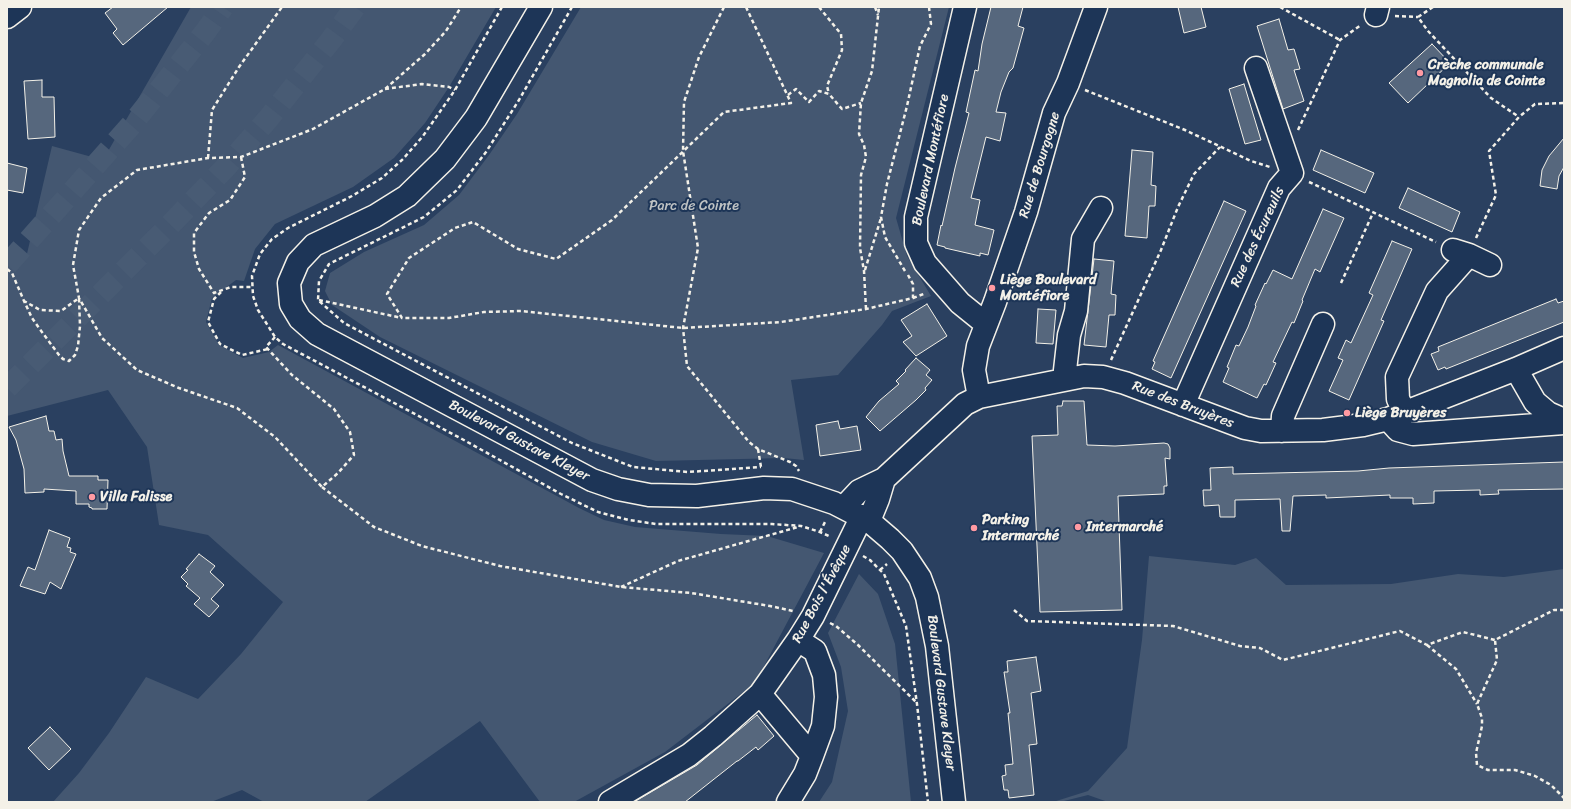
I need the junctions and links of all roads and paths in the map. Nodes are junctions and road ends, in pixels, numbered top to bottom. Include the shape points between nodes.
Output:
1 (20, 7) edge
2 (282, 7) edge
3 (461, 7) edge
4 (502, 7) edge
5 (541, 7) edge
6 (572, 7) edge
7 (724, 7) edge
8 (746, 7) edge
9 (819, 7) edge
10 (875, 7) edge
11 (880, 7) edge
12 (930, 7) edge
13 (965, 7) edge
14 (1096, 7) edge
15 (1280, 7) edge
16 (1433, 7) edge
17 (1377, 11) edge
18 (878, 16) junction
19 (7, 17) edge
20 (1340, 40) junction
21 (1256, 68) dead end
22 (1068, 83) junction
23 (385, 89) junction
24 (455, 90) junction
25 (829, 94) junction
26 (788, 95) junction
27 (1564, 102) edge
28 (861, 103) junction
29 (1519, 116) junction
30 (1220, 147) junction
31 (1283, 147) junction
32 (683, 151) junction
33 (241, 157) junction
34 (208, 158) junction
35 (1298, 176) junction
36 (1101, 208) dead end
37 (1372, 213) junction
38 (881, 217) junction
39 (1480, 226) dead end
40 (1461, 253) junction
41 (1490, 265) dead end
42 (7, 268) edge
43 (864, 271) junction
44 (1341, 283) dead end
45 (252, 287) junction
46 (225, 289) junction
47 (79, 298) junction
48 (318, 300) junction
49 (24, 301) junction
50 (866, 309) junction
51 (402, 318) junction
52 (986, 324) junction
53 (1322, 324) dead end
54 (683, 328) junction
55 (275, 337) junction
56 (1564, 348) edge
57 (268, 349) junction
58 (1516, 369) junction
59 (1104, 377) junction
60 (1064, 379) junction
61 (980, 397) junction
62 (1183, 405) junction
63 (1396, 416) junction
64 (1564, 420) edge
65 (1564, 423) edge
66 (1282, 431) junction
67 (758, 449) junction
68 (800, 472) dead end
69 (322, 487) junction
70 (858, 515) junction
71 (801, 526) junction
72 (848, 546) junction
73 (621, 587) junction
74 (1014, 610) dead end
75 (1564, 610) edge
76 (813, 616) junction
77 (798, 640) junction
78 (1495, 640) junction
79 (1427, 645) junction
80 (760, 694) junction
81 (917, 704) junction
82 (1477, 704) junction
83 (812, 756) junction
84 (1564, 798) edge
85 (610, 802) edge
86 (788, 802) edge
87 (928, 802) edge
88 (954, 802) edge

1 - 19 street
2 - 34 path via 238,67 212,110
3 - 23 path via 446,31 425,54
4 - 24 path
5 - 70 street, Boulevard Gustave Kleyer via 476,118 445,159 407,196 375,216 314,245 298,262 289,283 291,304 300,319 317,334 592,480 618,489 649,495 697,496 764,488 792,489 813,495
6 - 48 path via 519,100 486,152 457,190 424,217 329,264 319,281
7 - 32 path via 699,57 684,102
8 - 26 path
9 - 25 path via 841,34 842,50 827,86
10 - 18 path
11 - 18 path
12 - 38 path via 931,24 920,46
13 - 52 street, Boulevard Montéfiore via 916,217 916,243 925,263 960,303
14 - 22 street, Rue de Bourgogne
15 - 20 path
16 - 29 path via 1418,17 1428,31 1491,98
17 - 20 path
18 - 28 path via 872,71
20 - 31 path via 1296,134
21 - 31 street, Rue des Écureuils
22 - 30 path via 1185,130
22 - 52 street, Rue de Bourgogne via 1054,113 1026,212
23 - 24 path via 422,84
23 - 33 path via 313,129
24 - 45 path via 423,136 382,178 272,239 260,254 252,276
25 - 26 path via 819,91 809,102 796,89
25 - 28 path via 842,109
26 - 32 path via 792,103 724,112
27 - 29 path via 1535,104
28 - 43 path via 859,134 866,157 861,175 860,248
29 - 39 path via 1489,151 1496,195
30 - 35 path via 1251,161
30 - 59 path via 1194,174
31 - 35 street, Rue des Écureuils
32 - 51 path via 612,220 556,259 518,249 474,222 455,228 409,258 387,294
32 - 54 path via 698,248
33 - 34 path
33 - 46 path via 245,177 230,200 209,213 194,233 194,252 199,269 214,293
34 - 47 path via 137,170 101,198 79,230 73,265
35 - 37 path
35 - 62 street, Rue des Écureuils via 1279,188
36 - 60 street via 1083,239 1076,311 1069,335
37 - 40 path
37 - 44 path
38 - 43 path
38 - 50 path via 885,238 913,284 913,298
40 - 41 street
40 - 63 street via 1437,291 1397,377
42 - 49 path via 12,273
43 - 50 path
45 - 46 path
45 - 55 path via 258,310
46 - 57 path via 214,299 208,322 220,344 242,355
47 - 49 path via 61,311 40,310
47 - 49 path via 78,346 75,355 69,360 63,359 54,350 32,318
47 - 69 path via 102,338 137,370 237,408 275,437
48 - 51 path
48 - 67 path via 350,326 572,443 633,467 688,472 761,467
50 - 54 path via 781,322
51 - 54 path via 449,318 484,312 521,311
52 - 61 street via 978,346 974,370
53 - 66 street via 1283,416
54 - 67 path via 686,366 749,442
55 - 57 path via 266,347
55 - 71 path via 598,512 656,524
56 - 58 street, Rue des Bruyères
57 - 69 path via 292,375 334,409 350,432 354,455
58 - 63 street, Rue des Bruyères
58 - 64 street via 1535,402 1548,413
59 - 60 street, Rue des Bruyères
59 - 62 street, Rue des Bruyères
60 - 61 street, Rue des Bruyères
61 - 70 street via 965,404 884,479 859,491
62 - 66 street, Rue des Bruyères via 1245,428
63 - 65 street via 1398,430 1413,434
63 - 66 street, Rue des Bruyères via 1363,425
67 - 68 path via 790,462
69 - 73 path via 374,527 422,546 500,566
70 - 72 street, Rue Bois l'Évêque
70 - 88 street, Boulevard Gustave Kleyer via 886,534 902,551 920,578 927,597 937,646
71 - 72 path
71 - 73 path via 678,561
72 - 76 street, Rue Bois l'Évêque
72 - 81 path via 870,560 884,574 906,626
73 - 76 path via 691,593
74 - 79 path via 1027,621 1173,626 1240,646 1260,648 1283,660 1400,631
75 - 78 path via 1554,610
76 - 77 street, Rue Bois l'Évêque
76 - 81 path via 836,626
77 - 80 street, Rue Bois l'Évêque
77 - 83 street via 815,651 824,674 826,697 823,726
78 - 79 path via 1463,632
78 - 82 path via 1497,660
79 - 82 path via 1456,669
80 - 83 street
80 - 85 street, Rue Bois l'Évêque via 689,755
81 - 87 path
82 - 84 path via 1482,726 1476,753 1477,765 1488,770 1516,770 1535,776 1551,785
83 - 86 street via 805,774

